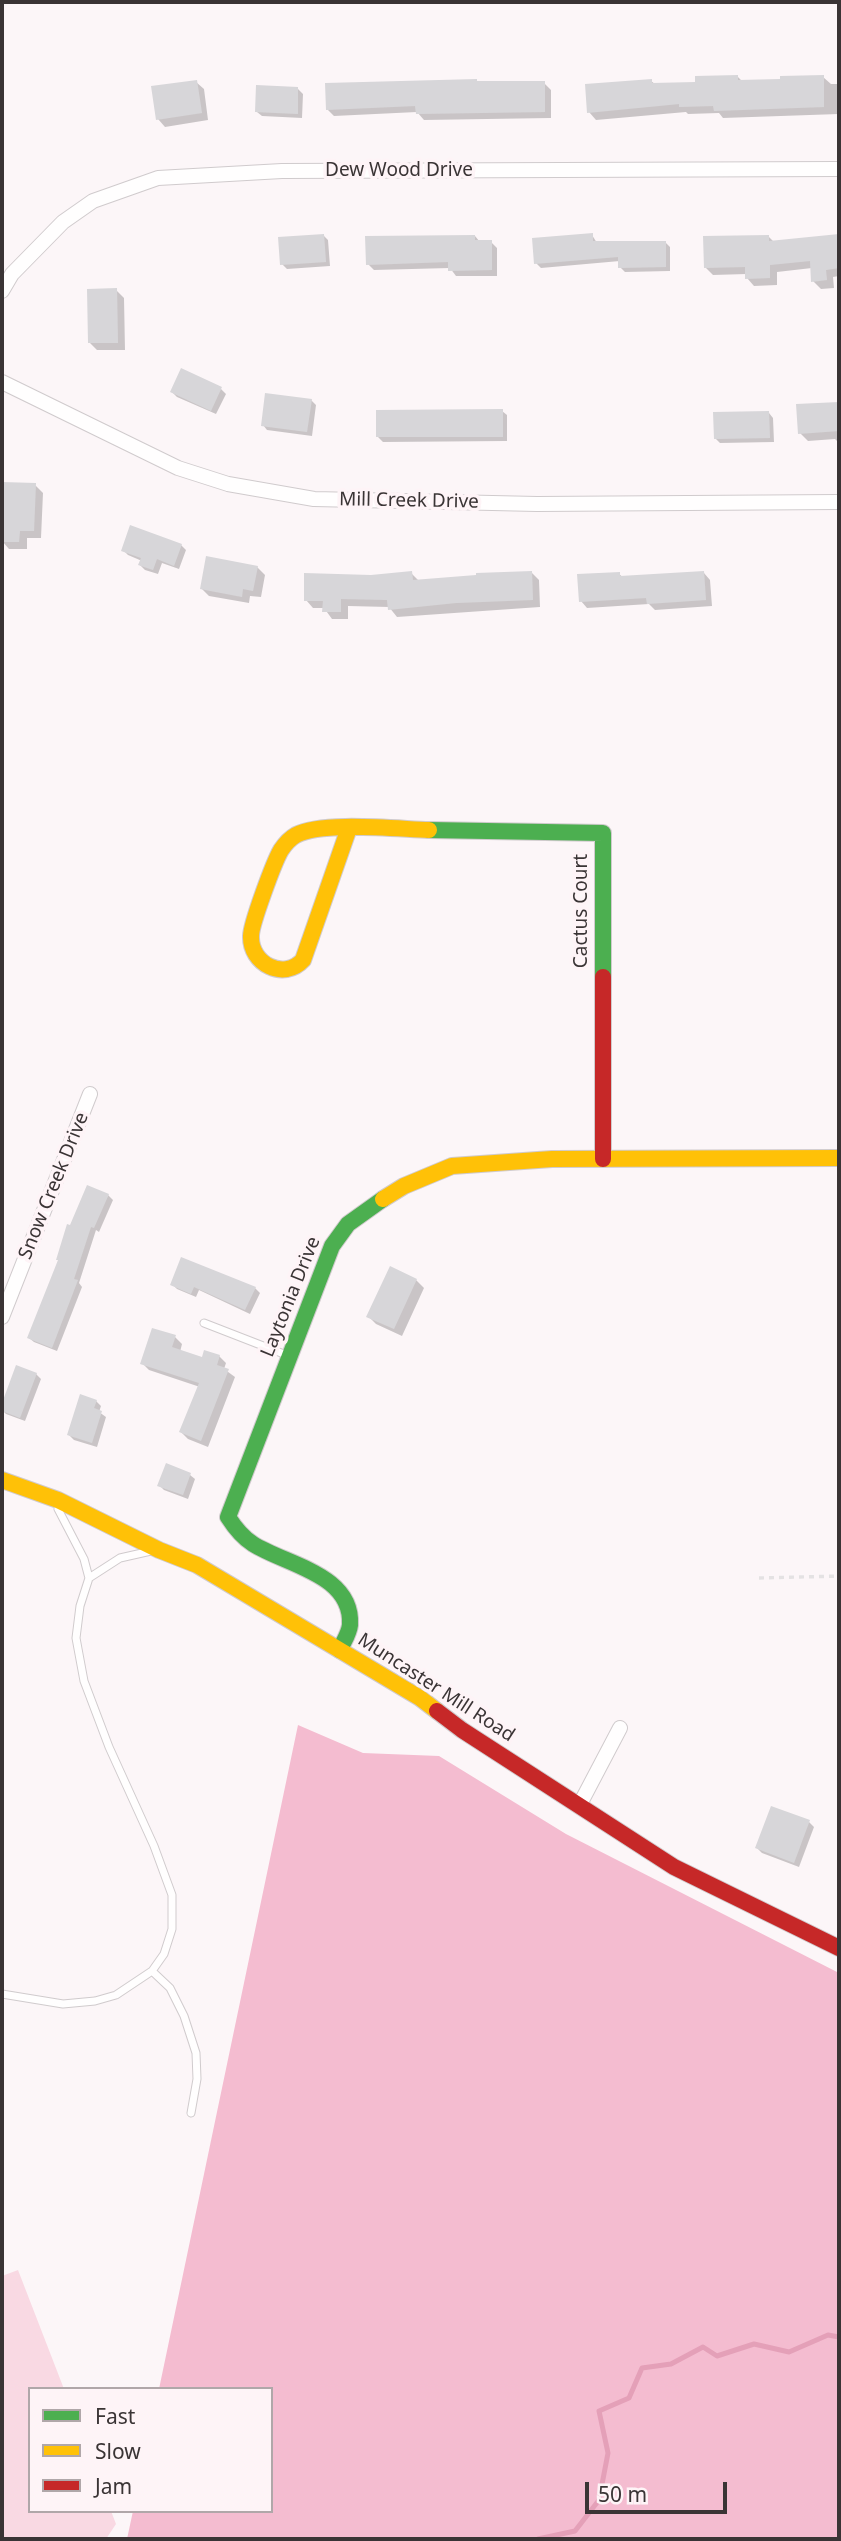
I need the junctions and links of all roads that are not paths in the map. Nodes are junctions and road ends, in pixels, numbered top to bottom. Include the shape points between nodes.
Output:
1 (839, 169) edge
2 (2, 292) edge
3 (2, 382) edge
4 (839, 502) edge
5 (349, 828) junction
6 (90, 1094) dead end
7 (839, 1158) edge
8 (603, 1159) junction
9 (2, 1317) edge
10 (204, 1323) dead end
11 (289, 1356) junction
12 (2, 1480) edge
13 (48, 1496) junction
14 (159, 1550) junction
15 (89, 1578) junction
16 (340, 1650) junction
17 (620, 1728) dead end
18 (579, 1806) junction
19 (839, 1948) edge
20 (152, 1971) junction
21 (2, 1994) edge
22 (191, 2113) dead end

1 - 2 street, Dew Wood Drive via 282,171 158,178 93,201 63,222 12,274
3 - 4 street, Mill Creek Drive via 178,467 228,484 314,499 537,504
5 - 5 street, Cactus Court via 302,963 286,971 272,968 256,957 250,938 280,849 298,832
5 - 8 street, Cactus Court via 603,833
6 - 9 street, Snow Creek Drive
7 - 8 street, Laytonia Drive
8 - 11 street, Laytonia Drive via 452,1166 373,1205 348,1224 332,1246
10 - 11 lane
11 - 16 street, Laytonia Drive via 228,1517 231,1528 244,1538 340,1590 349,1606 350,1626
12 - 13 street, Muncaster Mill Road
13 - 14 street, Muncaster Mill Road
13 - 15 lane via 64,1516
14 - 15 lane via 120,1558
14 - 16 street, Muncaster Mill Road via 197,1565
15 - 20 lane via 76,1638 84,1681 172,1895 172,1929 164,1954
16 - 18 street, Muncaster Mill Road via 420,1698
17 - 18 street
18 - 19 street, Muncaster Mill Road via 674,1867
20 - 21 lane via 116,1995 96,2001 63,2004
20 - 22 lane via 170,1988 196,2053

